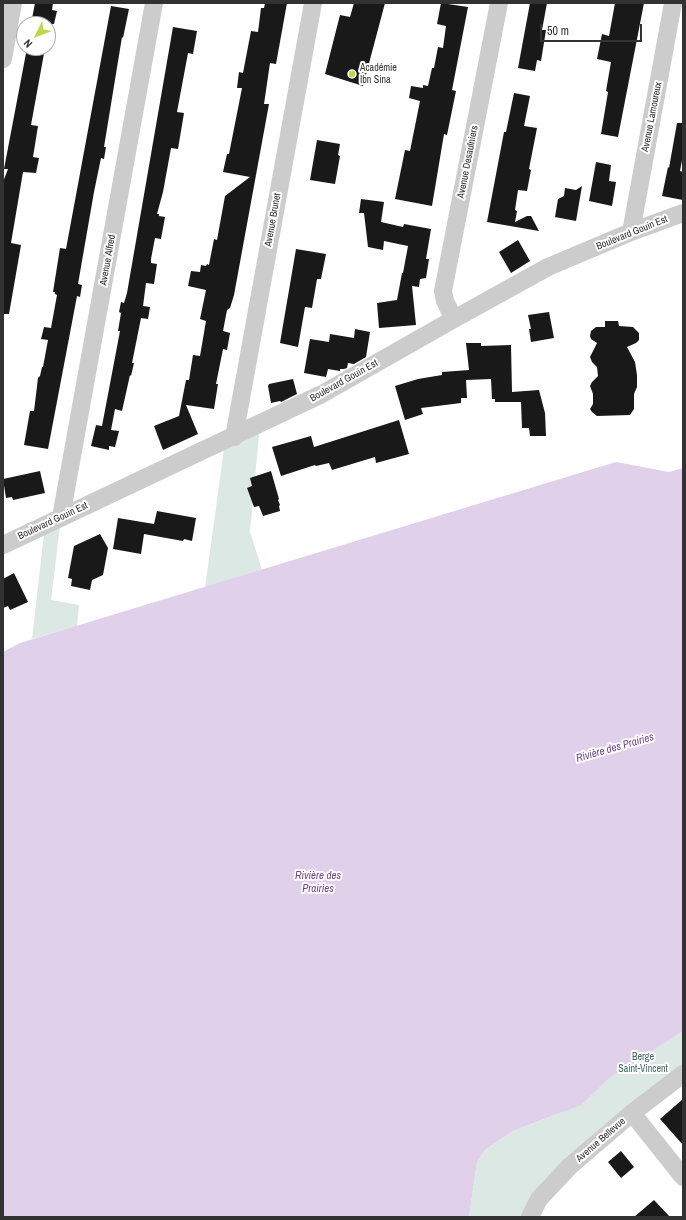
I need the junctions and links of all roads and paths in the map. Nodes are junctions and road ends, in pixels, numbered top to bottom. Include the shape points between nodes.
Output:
1 (13, 3) edge
2 (154, 3) edge
3 (314, 3) edge
4 (499, 3) edge
5 (673, 3) edge
6 (3, 59) edge
7 (683, 212) edge
8 (631, 232) junction
9 (454, 319) junction
10 (234, 437) junction
11 (62, 517) junction
12 (3, 545) edge
13 (683, 1074) edge
14 (632, 1113) junction
15 (683, 1177) edge
16 (530, 1217) edge

1 - 6 street
2 - 11 street, Avenue Alfred
3 - 10 street, Avenue Brunet
4 - 9 street, Avenue Desaulniers via 443,291
5 - 8 street, Avenue Lamoureux
7 - 8 street, Boulevard Gouin Est
8 - 9 street, Boulevard Gouin Est via 548,267
9 - 10 street, Boulevard Gouin Est via 322,394
10 - 11 street, Boulevard Gouin Est
11 - 12 street, Boulevard Gouin Est
13 - 14 street, Avenue Bellevue
14 - 15 street
14 - 16 street, Avenue Bellevue via 570,1166 539,1199

